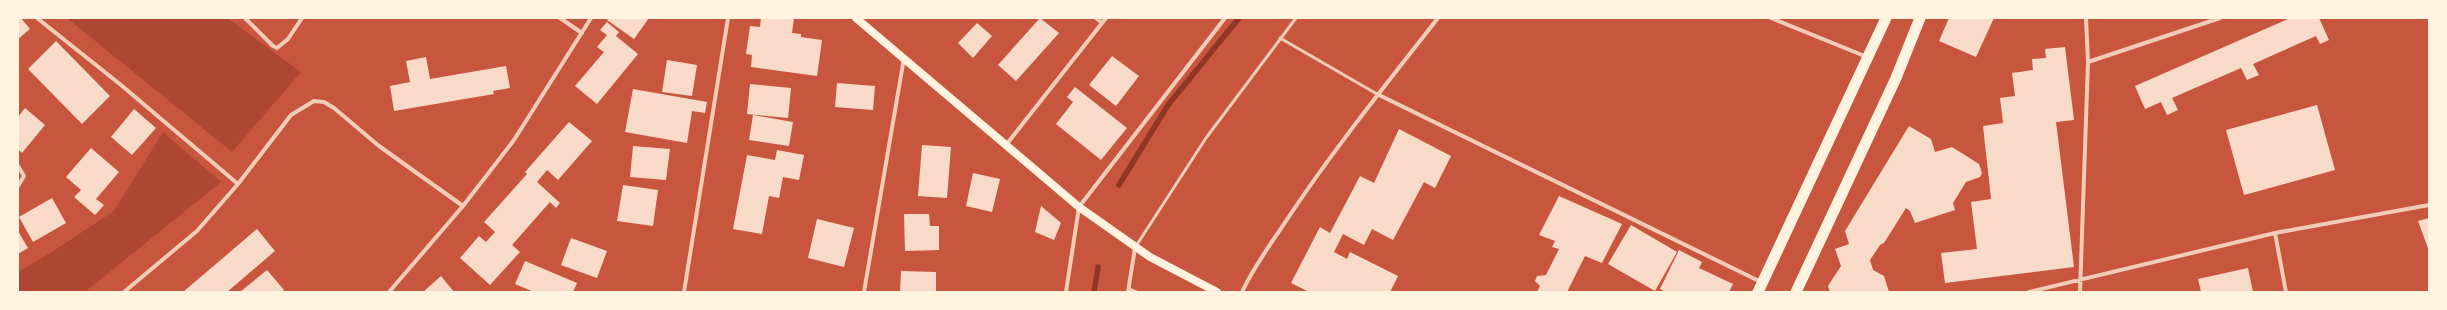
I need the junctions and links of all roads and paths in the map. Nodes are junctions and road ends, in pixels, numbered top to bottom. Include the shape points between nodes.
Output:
1 (37, 18) edge
2 (245, 18) edge
3 (302, 18) edge
4 (560, 18) edge
5 (591, 18) edge
6 (728, 18) edge
7 (856, 18) edge
8 (1096, 18) edge
9 (1106, 18) edge
10 (1225, 18) edge
11 (1296, 18) edge
12 (1438, 18) edge
13 (1771, 18) edge
14 (1886, 18) edge
15 (1920, 18) edge
16 (2086, 18) edge
17 (2220, 18) edge
18 (1102, 23) junction
19 (582, 33) junction
20 (1280, 38) junction
21 (904, 58) junction
22 (1869, 58) junction
23 (2088, 62) junction
24 (1377, 94) junction
25 (1006, 146) junction
26 (18, 166) edge
27 (238, 184) junction
28 (18, 186) edge
29 (2429, 205) edge
30 (463, 206) junction
31 (1080, 207) junction
32 (2275, 233) junction
33 (1135, 248) junction
34 (2081, 279) junction
35 (1760, 287) edge
36 (1129, 290) edge
37 (124, 292) edge
38 (389, 292) edge
39 (684, 292) edge
40 (864, 292) edge
41 (1066, 292) edge
42 (1136, 292) edge
43 (1217, 292) edge
44 (1242, 292) edge
45 (1796, 292) edge
46 (2029, 292) edge
47 (2080, 292) edge
48 (2286, 292) edge

1 - 27 street
2 - 3 street via 275,47 282,45
4 - 19 street
5 - 19 street
6 - 39 street
7 - 21 main road
8 - 18 street
9 - 18 street
10 - 31 street
11 - 20 lane
12 - 24 street
13 - 22 street
14 - 22 highway
15 - 45 highway via 1896,78
16 - 23 street
17 - 23 street
18 - 25 street
19 - 30 street via 514,140
20 - 24 lane
20 - 33 lane via 1206,138
21 - 25 main road
21 - 40 street
22 - 35 highway
23 - 34 street
24 - 35 street
24 - 44 street via 1304,195
25 - 31 main road
26 - 28 street via 24,176
27 - 30 street via 291,115 314,101 324,102 334,108 379,146
27 - 37 street via 197,231
29 - 32 street
30 - 38 street
31 - 33 main road
31 - 41 street
32 - 34 street
32 - 48 street
33 - 36 street
33 - 43 main road
34 - 46 street
34 - 47 street
36 - 42 lane

